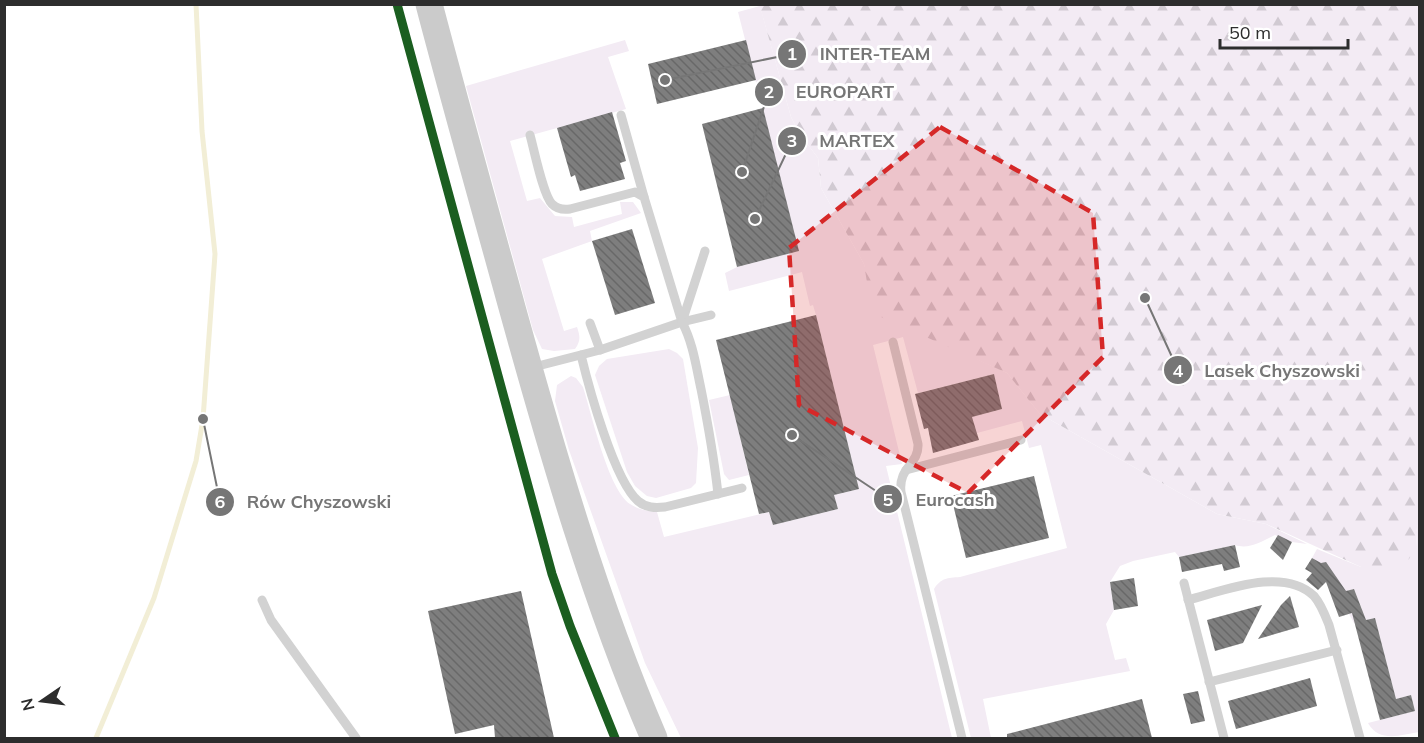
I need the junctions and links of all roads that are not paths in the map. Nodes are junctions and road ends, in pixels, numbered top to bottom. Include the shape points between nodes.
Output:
1 (429, 4) edge
2 (621, 115) dead end
3 (530, 135) dead end
4 (644, 197) junction
5 (705, 251) dead end
6 (711, 315) dead end
7 (682, 322) junction
8 (590, 323) dead end
9 (893, 342) dead end
10 (600, 350) junction
11 (581, 355) junction
12 (529, 369) junction
13 (1020, 440) dead end
14 (904, 472) junction
15 (742, 488) dead end
16 (718, 494) junction
17 (1184, 583) dead end
18 (262, 600) dead end
19 (1188, 600) junction
20 (1337, 650) junction
21 (1209, 682) junction
22 (356, 738) edge
23 (654, 738) edge
24 (962, 738) edge
25 (1224, 738) edge
26 (1360, 738) edge

1 - 12 main road
2 - 4 lane
3 - 4 lane via 554,206 570,209 634,192
4 - 7 lane
5 - 7 lane
6 - 7 lane
7 - 10 lane
7 - 16 lane via 695,360
8 - 10 lane
9 - 14 lane via 918,444 916,456
10 - 11 lane
11 - 12 lane
11 - 16 lane via 612,453 625,484 639,502 664,507
12 - 23 main road via 614,638
13 - 14 lane
14 - 24 lane via 901,492
15 - 16 lane
17 - 19 lane
18 - 22 lane via 271,620
19 - 20 lane via 1260,582 1292,583 1313,596 1323,610
19 - 21 lane
20 - 21 lane
20 - 26 lane
21 - 25 lane

